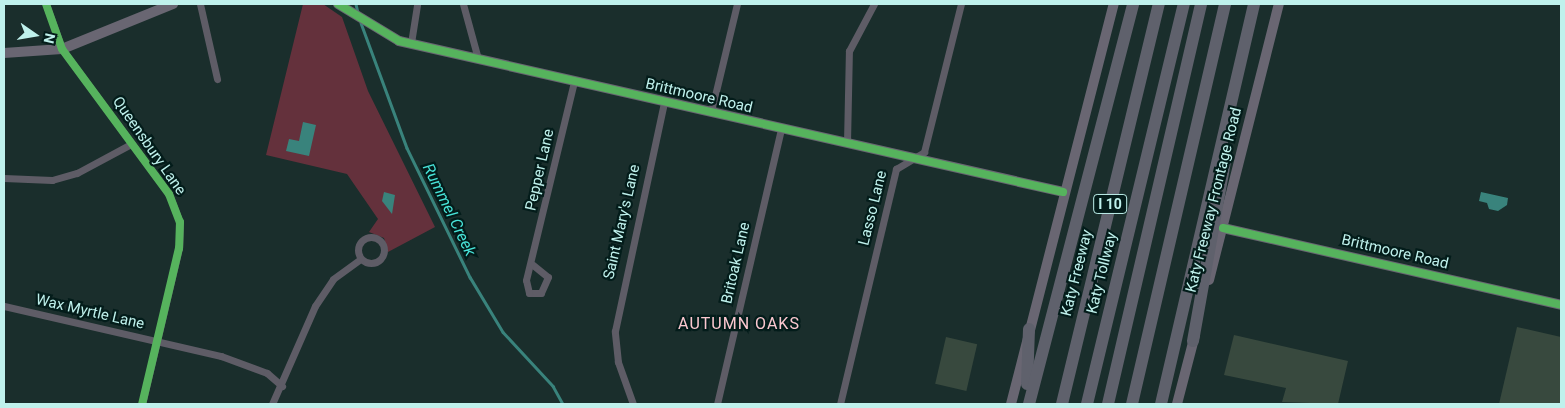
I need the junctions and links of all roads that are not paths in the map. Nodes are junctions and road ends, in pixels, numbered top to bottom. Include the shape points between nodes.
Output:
1 (46, 4) edge
2 (172, 4) edge
3 (200, 4) edge
4 (338, 4) edge
5 (417, 4) edge
6 (463, 4) edge
7 (737, 4) edge
8 (874, 4) edge
9 (961, 4) edge
10 (1114, 4) edge
11 (1133, 4) edge
12 (1159, 4) edge
13 (1184, 4) edge
14 (1201, 4) edge
15 (1225, 4) edge
16 (1252, 4) edge
17 (1279, 4) edge
18 (411, 43) junction
19 (62, 49) junction
20 (4, 53) edge
21 (478, 59) junction
22 (217, 79) dead end
23 (574, 81) junction
24 (664, 102) junction
25 (711, 112) junction
26 (781, 128) junction
27 (847, 143) junction
28 (131, 144) junction
29 (910, 158) junction
30 (4, 178) edge
31 (1063, 192) junction
32 (1223, 228) junction
33 (361, 259) dead end
34 (533, 265) dead end
35 (1561, 305) edge
36 (4, 306) edge
37 (1029, 329) junction
38 (157, 341) junction
39 (1193, 341) junction
40 (282, 386) junction
41 (142, 404) edge
42 (272, 404) edge
43 (633, 404) edge
44 (716, 404) edge
45 (840, 404) edge
46 (1011, 404) edge
47 (1024, 404) edge
48 (1029, 404) edge
49 (1062, 404) edge
50 (1087, 404) edge
51 (1108, 404) edge
52 (1132, 404) edge
53 (1161, 404) edge
54 (1177, 404) edge

1 - 19 street, Queensbury Lane
2 - 19 main road
3 - 22 street
4 - 18 main road, Brittmoore Road via 368,25
5 - 18 street
6 - 21 street
7 - 25 street
8 - 27 street via 849,51
9 - 29 street, Lasso Lane via 924,152
10 - 31 main road
11 - 48 highway via 1060,273
12 - 49 highway, Katy Freeway / I 10
13 - 50 highway, Katy Tollway
14 - 51 highway
15 - 52 highway
16 - 39 highway
16 - 53 highway
17 - 32 main road, Katy Freeway Frontage Road
18 - 21 main road, Brittmoore Road
19 - 20 main road
19 - 28 street, Queensbury Lane
21 - 23 main road, Brittmoore Road
23 - 24 main road, Brittmoore Road
23 - 34 street, Pepper Lane
24 - 25 main road, Brittmoore Road
24 - 43 street, Saint Mary's Lane via 618,302 617,349
25 - 26 main road, Brittmoore Road
26 - 27 main road, Brittmoore Road
26 - 44 street, Britoak Lane
27 - 29 main road, Brittmoore Road
28 - 30 street via 77,173 52,180
28 - 38 street, Queensbury Lane via 169,194 180,222 179,248
29 - 31 main road, Brittmoore Road
29 - 45 street, Lasso Lane via 896,169
31 - 37 main road
32 - 35 main road, Brittmoore Road
32 - 39 main road, Katy Freeway Frontage Road
33 - 40 street via 333,279 315,306
36 - 38 street, Wax Myrtle Lane
37 - 46 main road
37 - 47 highway
38 - 40 street, Wax Myrtle Lane via 247,365
38 - 41 street, Queensbury Lane
39 - 54 main road, Katy Freeway Frontage Road
40 - 42 street

